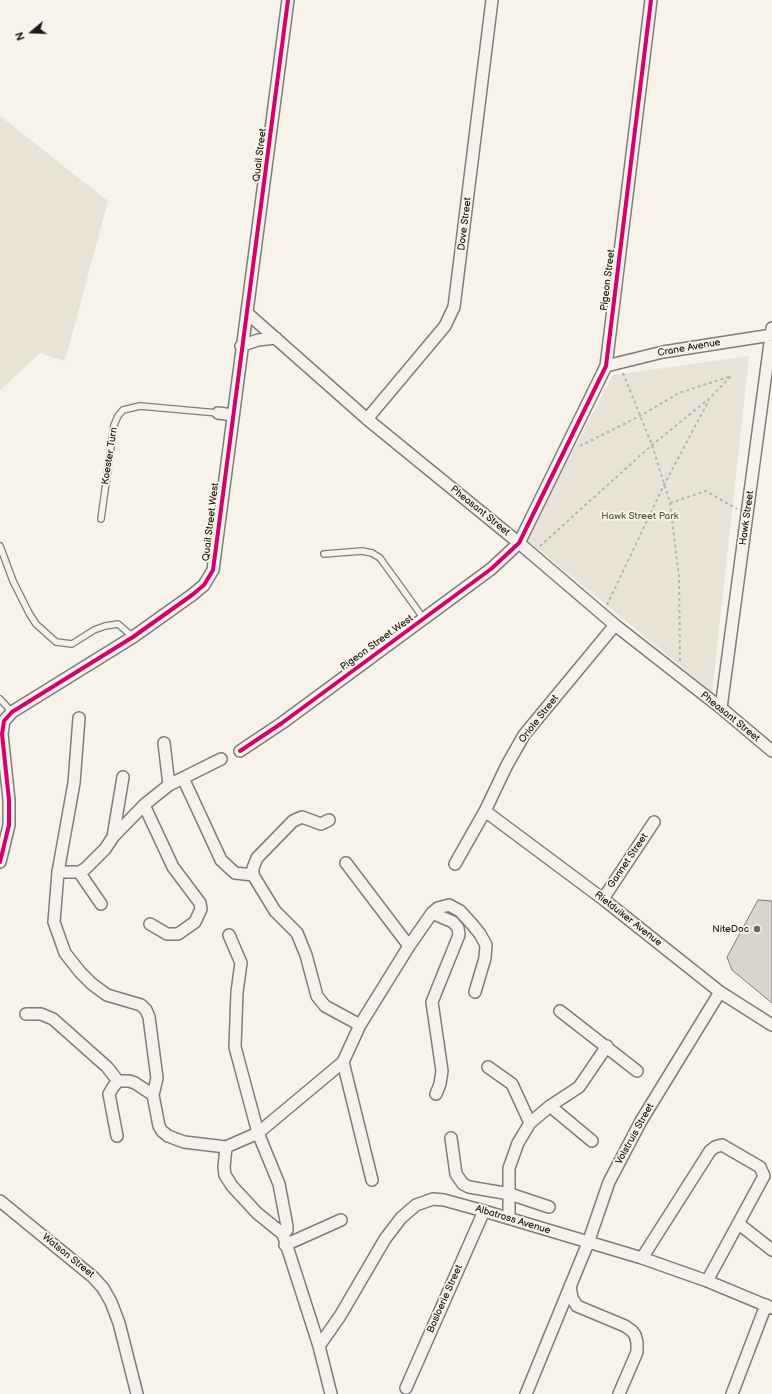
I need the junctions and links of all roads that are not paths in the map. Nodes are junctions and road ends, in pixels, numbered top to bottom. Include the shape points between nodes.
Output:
1 (288, 0) edge
2 (492, 0) edge
3 (651, 0) edge
4 (247, 313) junction
5 (772, 332) edge
6 (276, 338) junction
7 (241, 346) junction
8 (606, 366) junction
9 (218, 413) joint
10 (233, 415) junction
11 (367, 419) junction
12 (101, 519) dead end
13 (519, 543) junction
14 (0, 546) edge
15 (324, 554) dead end
16 (424, 619) junction
17 (615, 625) junction
18 (133, 638) junction
19 (0, 699) edge
20 (721, 708) junction
21 (12, 712) junction
22 (79, 718) dead end
23 (164, 743) dead end
24 (240, 751) dead end
25 (772, 751) edge
26 (221, 759) dead end
27 (123, 777) dead end
28 (183, 778) junction
29 (169, 785) junction
30 (144, 805) junction
31 (486, 811) junction
32 (329, 820) dead end
33 (654, 822) dead end
34 (112, 837) junction
35 (0, 862) edge
36 (346, 863) dead end
37 (454, 864) dead end
38 (58, 872) junction
39 (79, 872) junction
40 (253, 875) junction
41 (603, 899) junction
42 (101, 904) dead end
43 (432, 913) junction
44 (150, 924) dead end
45 (229, 935) dead end
46 (409, 946) junction
47 (475, 992) dead end
48 (720, 992) junction
49 (560, 1011) dead end
50 (26, 1014) dead end
51 (360, 1025) junction
52 (772, 1025) edge
53 (606, 1046) junction
54 (343, 1062) junction
55 (488, 1067) dead end
56 (637, 1071) dead end
57 (118, 1081) junction
58 (436, 1094) dead end
59 (153, 1095) junction
60 (550, 1106) junction
61 (530, 1123) junction
62 (258, 1133) junction
63 (118, 1136) dead end
64 (451, 1138) dead end
65 (592, 1141) dead end
66 (226, 1147) junction
67 (372, 1180) dead end
68 (510, 1194) junction
69 (0, 1201) edge
70 (549, 1207) dead end
71 (484, 1210) junction
72 (509, 1218) junction
73 (341, 1220) dead end
74 (739, 1224) junction
75 (284, 1239) junction
76 (588, 1243) junction
77 (772, 1250) edge
78 (642, 1258) junction
79 (706, 1281) junction
80 (570, 1286) junction
81 (769, 1307) edge
82 (319, 1346) junction
83 (406, 1388) dead end
84 (137, 1394) edge
85 (331, 1394) edge
86 (526, 1394) edge
87 (619, 1394) edge
88 (732, 1394) edge

1 - 4 street, Quail Street
2 - 11 street, Dove Street via 454,307 445,326
3 - 8 street, Pigeon Street
4 - 6 street, Pheasant Street
4 - 7 street, Quail Street West
5 - 8 street, Crane Avenue via 663,352
5 - 20 street, Hawk Street
6 - 7 street via 258,340
6 - 11 street, Pheasant Street
7 - 10 street, Quail Street West
8 - 13 street, Pigeon Street
9 - 10 street, Koester Turn
9 - 12 lane, Koester Turn via 140,406 123,410 114,425
10 - 18 street, Quail Street West via 213,570 204,585
11 - 13 street, Pheasant Street
13 - 16 street, Pigeon Street West via 491,569
13 - 17 street, Pheasant Street
14 - 18 lane via 29,613 36,624 56,642 72,644 94,630 118,624
15 - 16 lane via 362,551 380,558
16 - 24 street, Pigeon Street West
17 - 20 street, Pheasant Street
17 - 31 street, Oriole Street via 524,735
18 - 21 street, Quail Street West
19 - 21 lane
20 - 25 street, Pheasant Street
21 - 35 street, Quail Street West via 4,721 2,734 9,826
22 - 38 street via 74,783
23 - 29 street
26 - 28 street
27 - 34 street
28 - 29 street
28 - 40 street via 221,860 235,873
29 - 30 street
30 - 34 street
30 - 44 street via 173,867 200,903 201,909 195,922 178,934 168,934
31 - 37 street, Oriole Street
31 - 41 street, Rietduiker Avenue
32 - 40 street via 321,824 302,817 293,821 257,858
33 - 41 street, Gannet Street
34 - 39 street via 91,865
36 - 46 street
38 - 39 street
38 - 59 street via 54,922 65,953 100,991 141,1005 149,1017 157,1078
39 - 42 street
40 - 51 street via 274,911 297,933 318,998 325,1006
41 - 48 street, Rietduiker Avenue
43 - 46 street
43 - 47 street via 442,907 453,906 483,939 486,945 485,958
43 - 58 street via 453,922 458,928 459,935 432,1002 442,1071
45 - 62 street via 241,963 235,1047
46 - 51 street
48 - 52 street, Rietduiker Avenue
48 - 76 street, Volstruis Street via 641,1121 612,1175
49 - 53 street
50 - 57 street via 41,1014 53,1019 108,1066
51 - 54 street
53 - 56 street
53 - 60 street via 579,1087
54 - 62 street
54 - 67 street
55 - 61 street via 512,1084
57 - 59 street via 135,1083
57 - 63 street via 109,1094
59 - 66 street via 159,1126 168,1136 184,1142
60 - 61 street
60 - 65 street
61 - 68 street via 510,1160
62 - 66 street
62 - 75 street via 282,1196 287,1226
64 - 68 street via 456,1174 463,1184
66 - 75 street via 224,1167 228,1181
68 - 70 street
68 - 72 street
69 - 84 street, Watson Street via 103,1288 119,1322
71 - 72 street, Albatross Avenue
71 - 82 street, Albatross Avenue via 433,1199 423,1201 411,1209 385,1239 340,1316
71 - 83 street, Bosloerie Street
72 - 76 street, Albatross Avenue
73 - 75 street
74 - 77 street
74 - 78 street via 762,1182 763,1172 756,1164 720,1145 710,1151
74 - 79 street
75 - 82 street
76 - 78 street, Albatross Avenue
76 - 80 street, Volstruis Street
78 - 79 street, Albatross Avenue
79 - 81 street, Albatross Avenue
80 - 86 street, Volstruis Street
80 - 87 street via 572,1298 577,1306 625,1326 635,1335 637,1352
81 - 88 street
82 - 85 street

